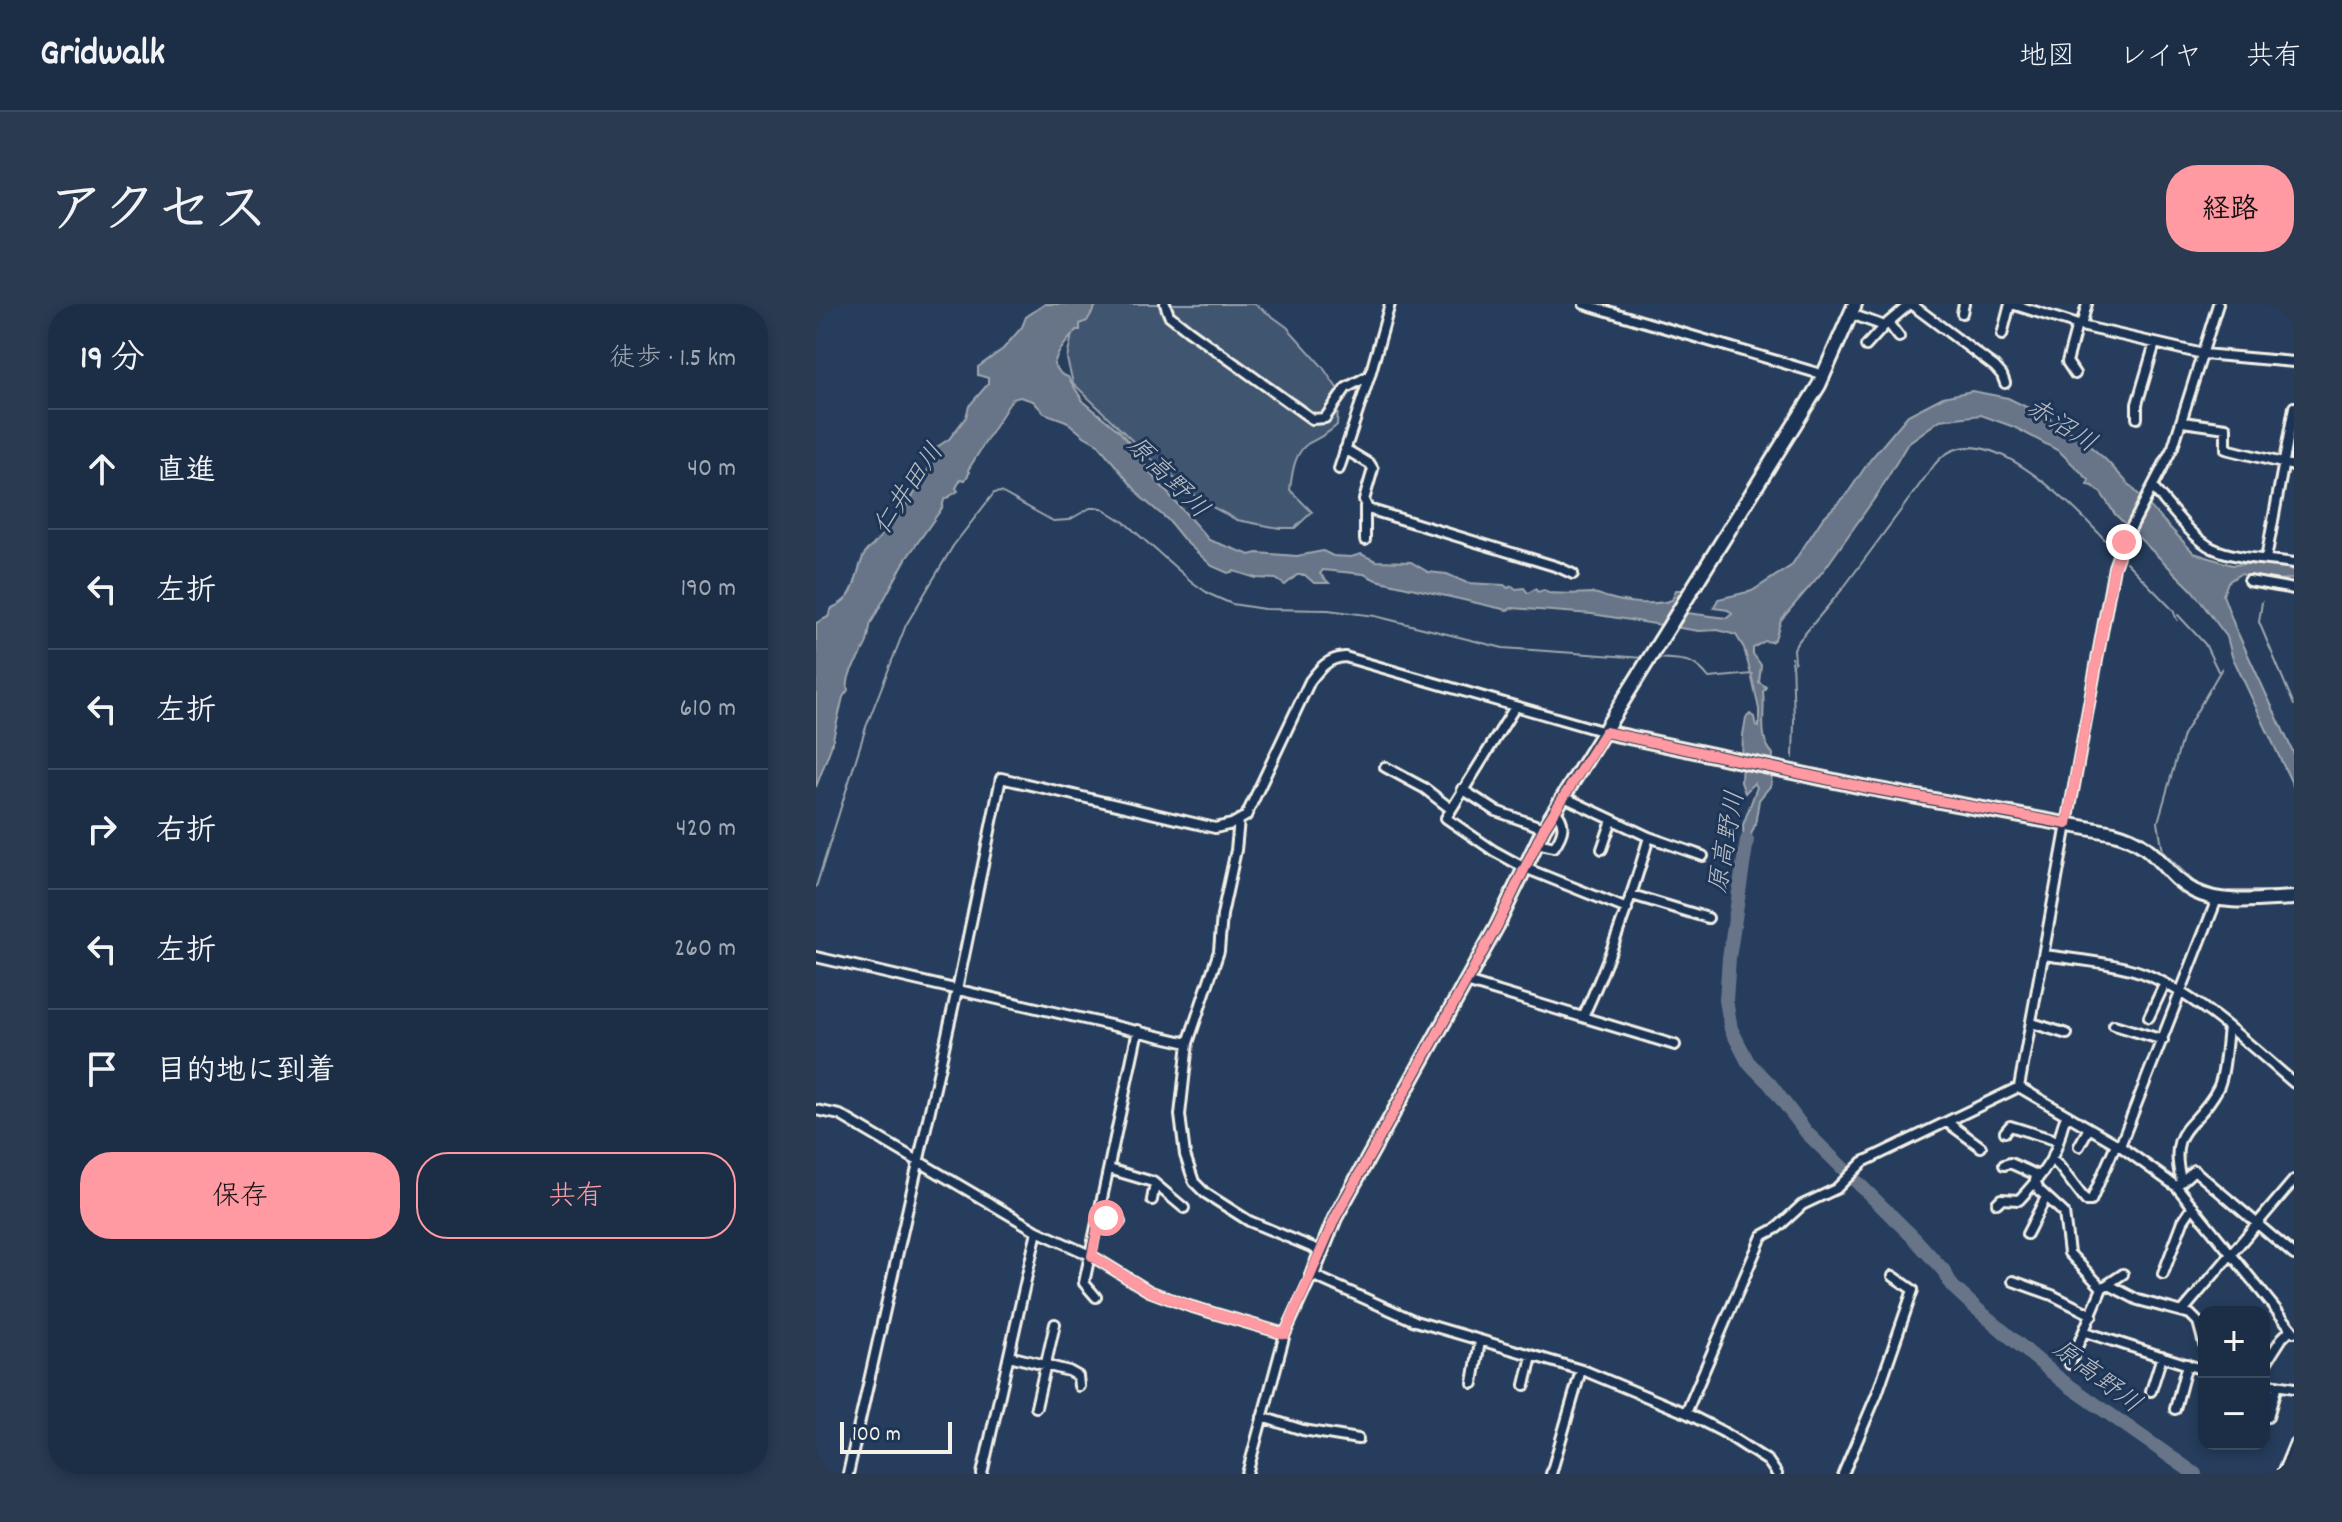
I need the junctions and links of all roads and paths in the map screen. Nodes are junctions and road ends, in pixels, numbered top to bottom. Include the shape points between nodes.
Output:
1 (1165, 304) edge
2 (1390, 304) edge
3 (1584, 304) edge
4 (1911, 304) edge
5 (2011, 304) edge
6 (2087, 304) edge
7 (2218, 304) edge
8 (1853, 309) edge
9 (1886, 325) junction
10 (2079, 325) junction
11 (2002, 335) dead end
12 (1899, 337) dead end
13 (2155, 343) junction
14 (1866, 346) dead end
15 (2203, 354) junction
16 (2294, 362) edge
17 (2075, 374) dead end
18 (1370, 375) junction
19 (1824, 375) junction
20 (2005, 383) dead end
21 (2294, 407) edge
22 (2137, 418) dead end
23 (2183, 422) junction
24 (1345, 449) junction
25 (2290, 464) edge
26 (1339, 469) dead end
27 (2153, 488) junction
28 (1365, 506) junction
29 (1365, 540) dead end
30 (2266, 559) junction
31 (2294, 563) edge
32 (1573, 574) dead end
33 (2249, 581) dead end
34 (2294, 589) edge
35 (1515, 707) junction
36 (1605, 732) junction
37 (1385, 767) dead end
38 (1462, 789) junction
39 (1564, 797) junction
40 (1451, 809) junction
41 (1555, 811) junction
42 (1239, 820) junction
43 (1612, 820) junction
44 (2067, 824) junction
45 (1544, 828) junction
46 (1649, 837) junction
47 (1537, 843) junction
48 (1602, 849) dead end
49 (1703, 856) dead end
50 (1525, 868) junction
51 (1632, 895) junction
52 (2294, 898) edge
53 (2217, 899) junction
54 (1627, 909) junction
55 (1708, 918) dead end
56 (2045, 955) junction
57 (816, 957) edge
58 (1466, 982) junction
59 (2164, 985) junction
60 (957, 990) junction
61 (2181, 994) junction
62 (1583, 1017) junction
63 (2149, 1017) dead end
64 (2032, 1023) junction
65 (2114, 1025) dead end
66 (2228, 1027) junction
67 (1138, 1030) junction
68 (2067, 1034) dead end
69 (2163, 1040) junction
70 (1188, 1043) junction
71 (1675, 1045) dead end
72 (2294, 1083) edge
73 (2019, 1087) junction
74 (816, 1110) edge
75 (2067, 1115) junction
76 (1947, 1122) junction
77 (2089, 1128) junction
78 (2005, 1132) dead end
79 (2058, 1141) junction
80 (2118, 1145) junction
81 (2079, 1146) dead end
82 (1981, 1147) dead end
83 (2051, 1159) junction
84 (918, 1161) junction
85 (2004, 1165) dead end
86 (1109, 1169) junction
87 (2037, 1178) junction
88 (2294, 1180) edge
89 (1155, 1184) junction
90 (2179, 1184) junction
91 (2046, 1197) junction
92 (1152, 1200) dead end
93 (1997, 1203) dead end
94 (2193, 1206) junction
95 (1184, 1208) dead end
96 (1100, 1215) junction
97 (1120, 1222) dead end
98 (2257, 1223) junction
99 (1037, 1231) junction
100 (2027, 1234) dead end
101 (1321, 1251) junction
102 (2231, 1254) junction
103 (2294, 1255) edge
104 (1092, 1256) junction
105 (2123, 1274) dead end
106 (2163, 1274) dead end
107 (1312, 1275) junction
108 (1893, 1276) dead end
109 (2013, 1281) dead end
110 (2105, 1286) junction
111 (1096, 1297) dead end
112 (2182, 1312) junction
113 (2092, 1315) junction
114 (1055, 1324) dead end
115 (2198, 1328) edge
116 (2293, 1331) edge
117 (2085, 1332) junction
118 (1285, 1334) junction
119 (1480, 1341) junction
120 (1009, 1356) junction
121 (1532, 1356) junction
122 (2162, 1356) junction
123 (2270, 1357) edge
124 (2070, 1364) dead end
125 (2187, 1364) junction
126 (1046, 1365) junction
127 (2198, 1368) edge
128 (1581, 1370) junction
129 (1473, 1383) dead end
130 (2270, 1384) edge
131 (1525, 1385) dead end
132 (2277, 1385) junction
133 (1079, 1386) dead end
134 (2294, 1388) edge
135 (2151, 1391) dead end
136 (1036, 1407) dead end
137 (2175, 1409) dead end
138 (2270, 1410) edge
139 (1686, 1413) junction
140 (1262, 1417) junction
141 (1358, 1439) dead end
142 (2294, 1445) edge
143 (848, 1474) edge
144 (982, 1474) edge
145 (1247, 1474) edge
146 (1551, 1474) edge
147 (1777, 1474) edge
148 (1843, 1474) edge
149 (2282, 1474) edge

1 - 18 street via 1169,315 1188,330 1312,419 1325,418 1346,388
2 - 18 street
3 - 19 street
4 - 9 street
4 - 20 street via 1995,367
5 - 10 street
5 - 11 street
6 - 10 street
7 - 15 street
8 - 9 street
8 - 19 street
9 - 12 street
9 - 14 street
10 - 13 street
10 - 17 street via 2067,362
13 - 15 street
13 - 22 street
15 - 16 street
15 - 23 street
18 - 24 street
19 - 36 street
21 - 25 street
23 - 25 street via 2226,428 2226,449
23 - 27 street
24 - 26 street
24 - 28 street via 1373,469
25 - 30 street
27 - 30 street via 2212,548
27 - 44 street via 2114,567
28 - 29 street
28 - 32 street
30 - 31 street
33 - 34 street
35 - 36 street
35 - 38 street
35 - 42 street via 1335,657 1310,681 1246,816
36 - 39 street
36 - 44 street
37 - 40 street
38 - 40 street
38 - 45 street via 1496,811
39 - 41 street
39 - 43 street
40 - 50 street via 1446,818
41 - 45 street
41 - 47 street via 1564,829 1556,845
42 - 60 street via 1215,828 1001,778
42 - 70 street via 1219,951
43 - 46 street
43 - 48 street
44 - 53 street via 2138,841 2190,889
44 - 56 street
45 - 47 street
46 - 49 street
46 - 51 street
47 - 50 street
50 - 54 street
50 - 58 street
51 - 54 street
51 - 55 street
52 - 53 street
53 - 61 street
54 - 62 street
56 - 59 street via 2141,972
56 - 64 street
57 - 60 street
58 - 62 street
58 - 101 street
59 - 61 street
59 - 63 street
60 - 67 street
60 - 84 street
61 - 66 street
61 - 69 street
62 - 71 street
64 - 68 street
64 - 73 street
65 - 69 street
66 - 72 street
66 - 90 street via 2219,1087 2177,1146
67 - 70 street
67 - 86 street
69 - 80 street
70 - 101 street via 1180,1115 1194,1182 1249,1221
73 - 75 street
73 - 76 street
74 - 84 street via 840,1115
75 - 77 street
75 - 79 street
76 - 82 street
76 - 139 street via 1863,1162 1836,1189 1802,1205 1762,1236
77 - 80 street
77 - 81 street
78 - 79 street via 2014,1127
79 - 83 street
80 - 83 street via 2088,1202
80 - 90 street
83 - 87 street
84 - 99 street
84 - 143 street
85 - 87 street via 2010,1163
86 - 89 street
86 - 96 street
87 - 91 street
87 - 93 street via 2019,1200
88 - 98 street
89 - 92 street
89 - 95 street
90 - 94 street
90 - 98 street via 2194,1170
91 - 100 street
91 - 110 street via 2067,1218 2069,1253
94 - 102 street
94 - 106 street
96 - 97 street
96 - 104 street
98 - 102 street
98 - 103 street
99 - 104 street
99 - 120 street
101 - 107 street
102 - 112 street
102 - 116 street
104 - 111 street via 1084,1286
104 - 118 street via 1149,1291
105 - 110 street
107 - 118 street
107 - 119 street via 1415,1321
108 - 148 street via 1913,1290
109 - 113 street
110 - 112 street
110 - 113 street
112 - 115 street via 2194,1317
113 - 117 street
114 - 126 street
116 - 123 street
117 - 122 street
117 - 124 street
118 - 140 street
119 - 121 street
119 - 129 street
120 - 126 street
120 - 144 street
121 - 128 street
121 - 131 street
122 - 125 street
122 - 135 street
125 - 127 street
125 - 137 street
126 - 133 street via 1075,1374
126 - 136 street
128 - 139 street
128 - 146 street
130 - 132 street
132 - 134 street
132 - 138 street
139 - 147 street via 1768,1461
140 - 141 street
140 - 145 street
142 - 149 street

